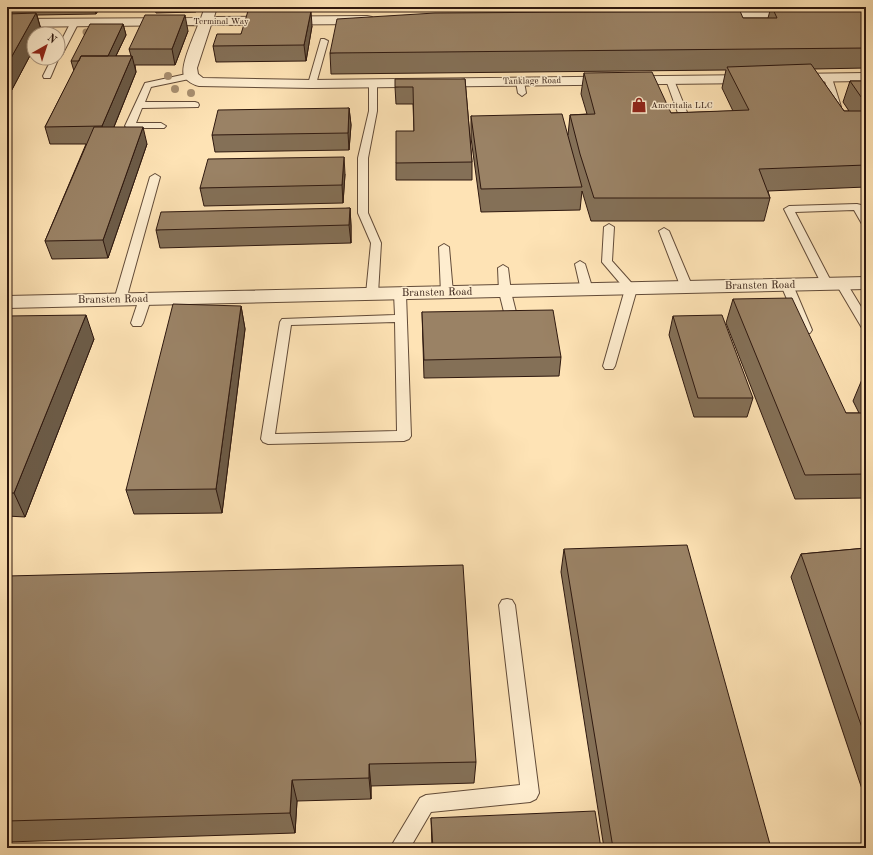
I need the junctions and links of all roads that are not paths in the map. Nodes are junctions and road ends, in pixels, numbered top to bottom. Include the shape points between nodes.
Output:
1 (211, 7) edge
2 (811, 15) edge
3 (700, 16) edge
4 (379, 20) edge
5 (207, 21) junction
6 (75, 22) junction
7 (7, 23) edge
8 (66, 39) edge
9 (324, 41) dead end
10 (52, 66) edge
11 (47, 76) dead end
12 (866, 77) edge
13 (765, 78) edge
14 (780, 78) edge
15 (828, 78) junction
16 (195, 79) junction
17 (670, 80) junction
18 (373, 83) junction
19 (312, 84) junction
20 (195, 105) dead end
21 (139, 106) junction
22 (837, 107) edge
23 (161, 126) dead end
24 (688, 126) edge
25 (155, 177) dead end
26 (866, 222) edge
27 (609, 227) dead end
28 (664, 232) dead end
29 (444, 247) dead end
30 (580, 264) dead end
31 (503, 268) dead end
32 (866, 283) edge
33 (835, 285) junction
34 (787, 286) junction
35 (687, 288) junction
36 (631, 289) junction
37 (586, 290) junction
38 (505, 292) junction
39 (447, 293) junction
40 (372, 294) junction
41 (400, 294) junction
42 (145, 299) junction
43 (120, 300) junction
44 (7, 302) edge
45 (511, 316) edge
46 (401, 318) junction
47 (137, 323) dead end
48 (866, 325) edge
49 (811, 342) edge
50 (609, 366) dead end
51 (507, 605) dead end
52 (399, 848) edge

1 - 5 street
2 - 3 street
4 - 5 street, Terminal Way
5 - 6 street, Terminal Way
5 - 16 street via 190,68
6 - 7 street, Terminal Way
6 - 8 lane
9 - 19 lane
10 - 11 lane
12 - 15 street
13 - 17 street, Tanklage Road
14 - 15 street
15 - 22 lane
16 - 19 street, Tanklage Road via 216,83
16 - 21 lane via 148,85
17 - 18 street, Tanklage Road via 521,87
17 - 24 lane
18 - 19 street, Tanklage Road
18 - 40 lane via 373,111 364,158 363,213 376,243
20 - 21 lane
21 - 23 lane via 130,126
25 - 43 lane
26 - 33 lane via 857,207 788,209
27 - 36 lane via 607,262
28 - 35 lane
29 - 39 lane
30 - 37 lane
31 - 38 lane
32 - 33 street, Bransten Road
33 - 34 street, Bransten Road
33 - 48 lane
34 - 35 street, Bransten Road
34 - 49 lane
35 - 36 street, Bransten Road
36 - 37 street, Bransten Road
36 - 50 lane
37 - 38 street, Bransten Road
38 - 39 street, Bransten Road
38 - 45 lane
39 - 41 street, Bransten Road
40 - 41 street, Bransten Road
40 - 42 street, Bransten Road
41 - 46 lane
42 - 43 street, Bransten Road
42 - 47 lane
43 - 44 street, Bransten Road
46 - 46 lane via 404,436 268,439 286,322
51 - 52 lane via 530,793 426,804

